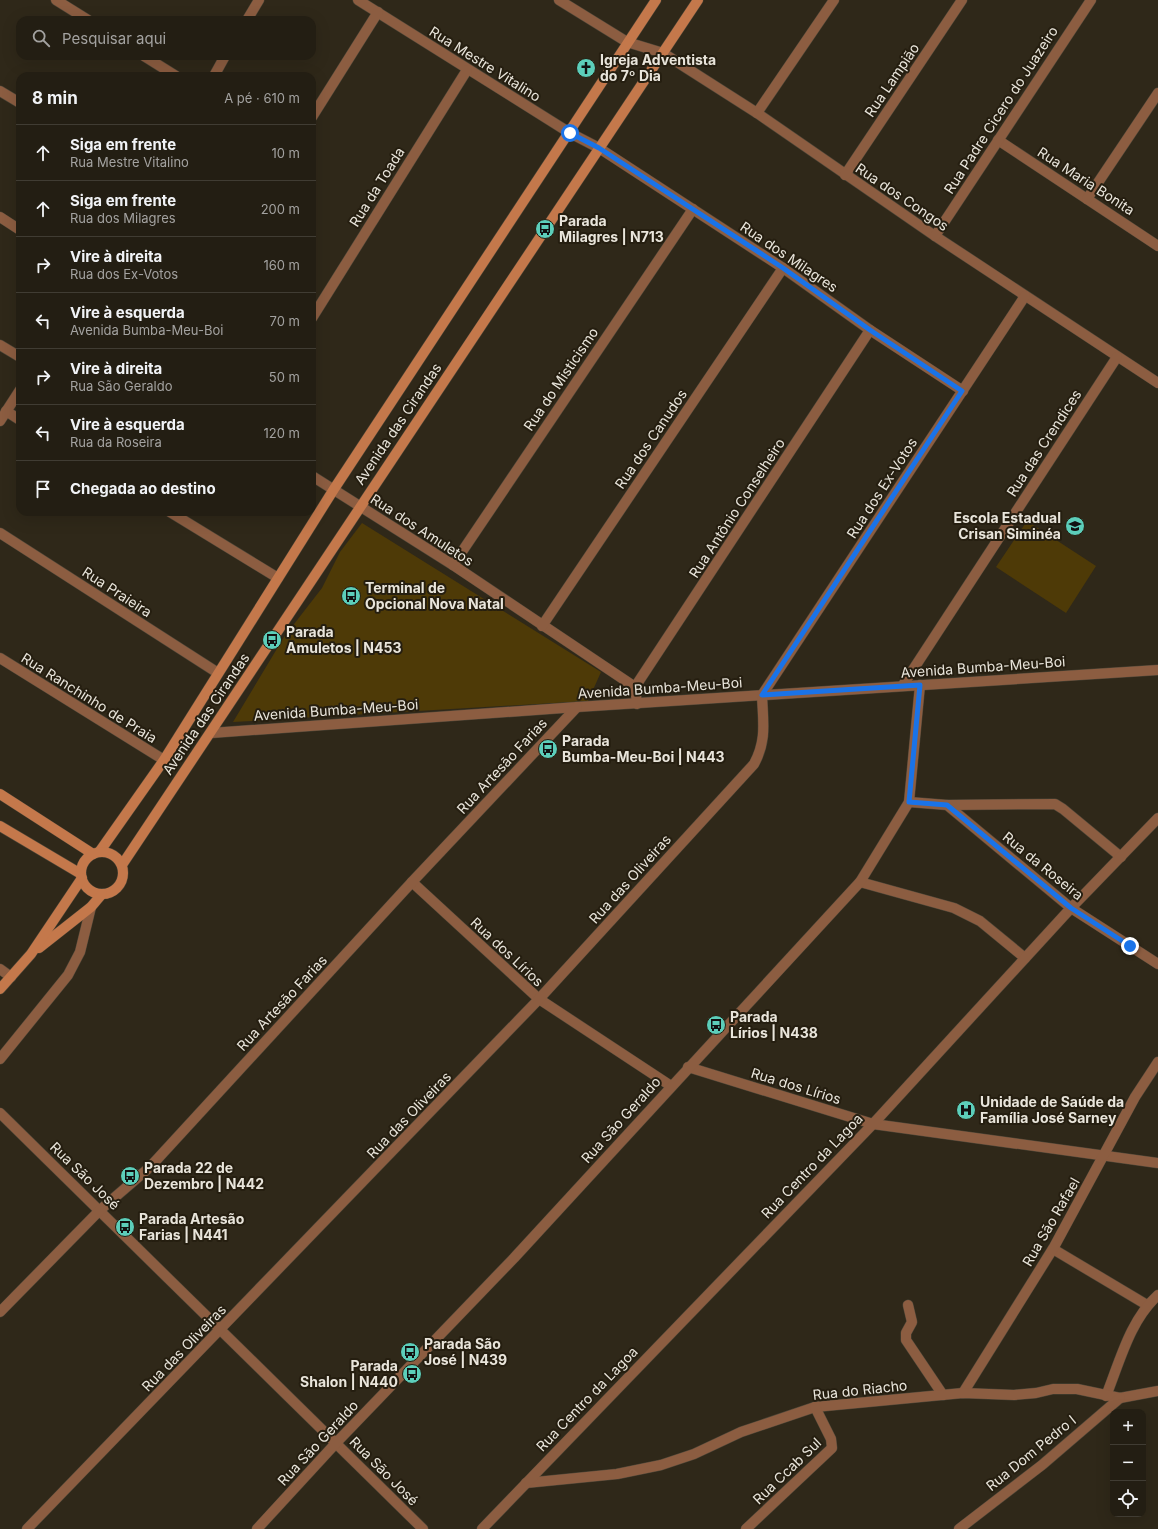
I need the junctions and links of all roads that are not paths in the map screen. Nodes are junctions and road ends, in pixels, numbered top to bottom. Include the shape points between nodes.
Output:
1 (56, 0) edge
2 (259, 0) edge
3 (358, 0) edge
4 (560, 0) edge
5 (656, 0) edge
6 (698, 0) edge
7 (834, 0) edge
8 (962, 0) edge
9 (1091, 0) edge
10 (378, 12) junction
11 (82, 16) edge
12 (249, 16) edge
13 (627, 42) junction
14 (662, 53) junction
15 (150, 60) edge
16 (223, 60) edge
17 (467, 70) junction
18 (170, 72) edge
19 (216, 72) edge
20 (0, 91) edge
21 (1158, 93) edge
22 (16, 101) edge
23 (316, 111) edge
24 (757, 113) junction
25 (570, 133) junction
26 (998, 140) junction
27 (599, 148) junction
28 (845, 175) junction
29 (1088, 199) junction
30 (693, 209) junction
31 (0, 217) edge
32 (16, 227) edge
33 (935, 236) junction
34 (1158, 246) edge
35 (783, 268) junction
36 (1025, 296) junction
37 (316, 312) edge
38 (870, 330) junction
39 (0, 344) edge
40 (16, 354) edge
41 (1117, 357) junction
42 (1158, 383) edge
43 (962, 391) junction
44 (16, 396) edge
45 (6, 411) junction
46 (16, 417) edge
47 (0, 421) edge
48 (316, 478) edge
49 (334, 489) junction
50 (360, 506) junction
51 (177, 516) edge
52 (0, 533) edge
53 (453, 565) junction
54 (278, 578) junction
55 (542, 626) junction
56 (0, 658) edge
57 (1158, 670) edge
58 (218, 673) junction
59 (903, 685) junction
60 (920, 685) junction
61 (636, 687) junction
62 (762, 695) junction
63 (638, 704) junction
64 (577, 707) junction
65 (211, 733) junction
66 (164, 760) junction
67 (0, 794) edge
68 (909, 802) junction
69 (947, 805) junction
70 (1158, 818) edge
71 (0, 826) edge
72 (96, 853) junction
73 (1121, 857) junction
74 (122, 865) junction
75 (81, 876) junction
76 (412, 882) junction
77 (860, 882) junction
78 (102, 894) junction
79 (91, 907) junction
80 (1071, 908) junction
81 (31, 954) junction
82 (1026, 958) junction
83 (1158, 964) edge
84 (0, 969) edge
85 (12, 977) junction
86 (0, 989) edge
87 (539, 1000) junction
88 (0, 1059) edge
89 (1158, 1062) edge
90 (688, 1067) junction
91 (671, 1086) junction
92 (0, 1113) edge
93 (873, 1124) junction
94 (1104, 1155) junction
95 (1158, 1163) edge
96 (100, 1210) junction
97 (1053, 1249) junction
98 (1158, 1295) edge
99 (908, 1305) dead end
100 (1147, 1305) junction
101 (0, 1312) edge
102 (222, 1329) junction
103 (1158, 1391) edge
104 (963, 1393) junction
105 (943, 1395) junction
106 (1106, 1396) junction
107 (1120, 1398) junction
108 (815, 1407) junction
109 (336, 1443) junction
110 (526, 1483) junction
111 (27, 1529) edge
112 (257, 1529) edge
113 (424, 1529) edge
114 (482, 1529) edge
115 (746, 1529) edge
116 (959, 1529) edge

1 - 11 street
2 - 12 street
3 - 10 street, Rua Mestre Vitalino
4 - 13 street, Rua dos Congos
5 - 13 street, Avenida das Cirandas
6 - 14 street, Avenida das Cirandas
7 - 24 street
8 - 28 street, Rua Lampião
9 - 26 street, Rua Padre Cicero do Juazeiro
10 - 17 street, Rua Mestre Vitalino
10 - 23 street
13 - 14 street, Rua dos Congos
13 - 25 street, Avenida das Cirandas
14 - 24 street, Rua dos Congos
14 - 27 street, Avenida das Cirandas
15 - 18 street
16 - 19 street
17 - 25 street, Rua Mestre Vitalino
17 - 37 street, Rua da Toada
20 - 22 street
21 - 29 street
24 - 28 street, Rua dos Congos
25 - 27 street, Rua Mestre Vitalino
25 - 49 street, Avenida das Cirandas
26 - 29 street, Rua Maria Bonita
26 - 33 street, Rua Padre Cicero do Juazeiro
27 - 30 street, Rua dos Milagres
27 - 50 street, Avenida das Cirandas
28 - 33 street, Rua dos Congos
29 - 34 street, Rua Maria Bonita
30 - 35 street, Rua dos Milagres
30 - 53 street, Rua do Misticismo
31 - 32 street
33 - 36 street, Rua dos Congos
35 - 38 street, Rua dos Milagres
35 - 55 street, Rua dos Canudos
36 - 41 street, Rua dos Congos
36 - 43 street, Rua dos Ex-Votos
38 - 43 street, Rua dos Milagres
38 - 61 street, Rua Antônio Conselheiro
39 - 40 street
41 - 42 street, Rua dos Congos
41 - 59 street, Rua das Crendices
43 - 62 street, Rua dos Ex-Votos
44 - 45 street
45 - 46 street
45 - 47 street
48 - 49 street, Rua dos Amuletos
49 - 50 street, Rua dos Amuletos
49 - 54 street, Avenida das Cirandas
50 - 53 street, Rua dos Amuletos
50 - 65 street, Avenida das Cirandas
51 - 54 street
52 - 58 street, Rua Praieira
53 - 55 street, Rua dos Amuletos
54 - 58 street, Avenida das Cirandas
55 - 61 street, Rua dos Amuletos
56 - 66 street, Rua Ranchinho de Praia
57 - 60 street, Avenida Bumba-Meu-Boi
58 - 66 street, Avenida das Cirandas
59 - 60 street, Avenida Bumba-Meu-Boi
59 - 62 street, Avenida Bumba-Meu-Boi
60 - 68 street, Rua São Geraldo
61 - 63 street
62 - 63 street, Avenida Bumba-Meu-Boi
62 - 87 street, Rua das Oliveiras via 764,738 754,764
63 - 64 street, Avenida Bumba-Meu-Boi
64 - 65 street, Avenida Bumba-Meu-Boi
64 - 76 street, Rua Artesão Farias
65 - 74 street, Avenida das Cirandas
66 - 72 street, Avenida das Cirandas
67 - 72 street
68 - 69 street
68 - 77 street, Rua São Geraldo
69 - 73 street via 1055,804
69 - 80 street, Rua da Roseira
70 - 73 street, Rua Centro da Lagoa
71 - 75 street
72 - 74 street via 115,855
72 - 75 street via 84,860
73 - 80 street, Rua Centro da Lagoa
74 - 78 street via 123,878 120,885 113,891
75 - 78 street via 90,890
75 - 81 street
76 - 87 street, Rua dos Lírios
76 - 96 street, Rua Artesão Farias via 150,1167
77 - 82 street via 954,908 980,921
77 - 90 street, Rua São Geraldo
78 - 79 street
79 - 81 street
79 - 88 street via 80,952 68,975
80 - 82 street, Rua Centro da Lagoa
80 - 83 street, Rua da Roseira
81 - 85 street
82 - 93 street, Rua Centro da Lagoa
84 - 85 street
85 - 86 street
87 - 91 street, Rua dos Lírios
87 - 102 street, Rua das Oliveiras
89 - 94 street, Rua São Rafael via 1135,1097
90 - 91 street, Rua São Geraldo
90 - 93 street, Rua dos Lírios
91 - 109 street, Rua São Geraldo via 514,1258
92 - 96 street, Rua São José
93 - 94 street, Rua dos Lírios
93 - 110 street, Rua Centro da Lagoa
94 - 95 street, Rua dos Lírios
94 - 97 street, Rua São Rafael
96 - 101 street, Rua Artesão Farias
96 - 102 street, Rua São José
97 - 100 street
97 - 104 street, Rua São Rafael
98 - 100 street
99 - 105 street via 912,1322 906,1333 906,1340
100 - 106 street via 1128,1339
102 - 109 street, Rua São José
102 - 111 street, Rua das Oliveiras
103 - 107 street, Rua do Riacho
104 - 105 street, Rua do Riacho
104 - 106 street, Rua do Riacho via 1014,1395 1053,1389 1077,1389
105 - 108 street, Rua do Riacho
106 - 107 street, Rua do Riacho
107 - 116 street, Rua Dom Pedro I via 1042,1465
108 - 110 street, Rua do Riacho via 741,1432 694,1454 660,1465 617,1474
108 - 115 street, Rua Ccab Sul via 831,1439 832,1448
109 - 112 street, Rua São Geraldo
109 - 113 street, Rua São José
110 - 114 street, Rua Centro da Lagoa

